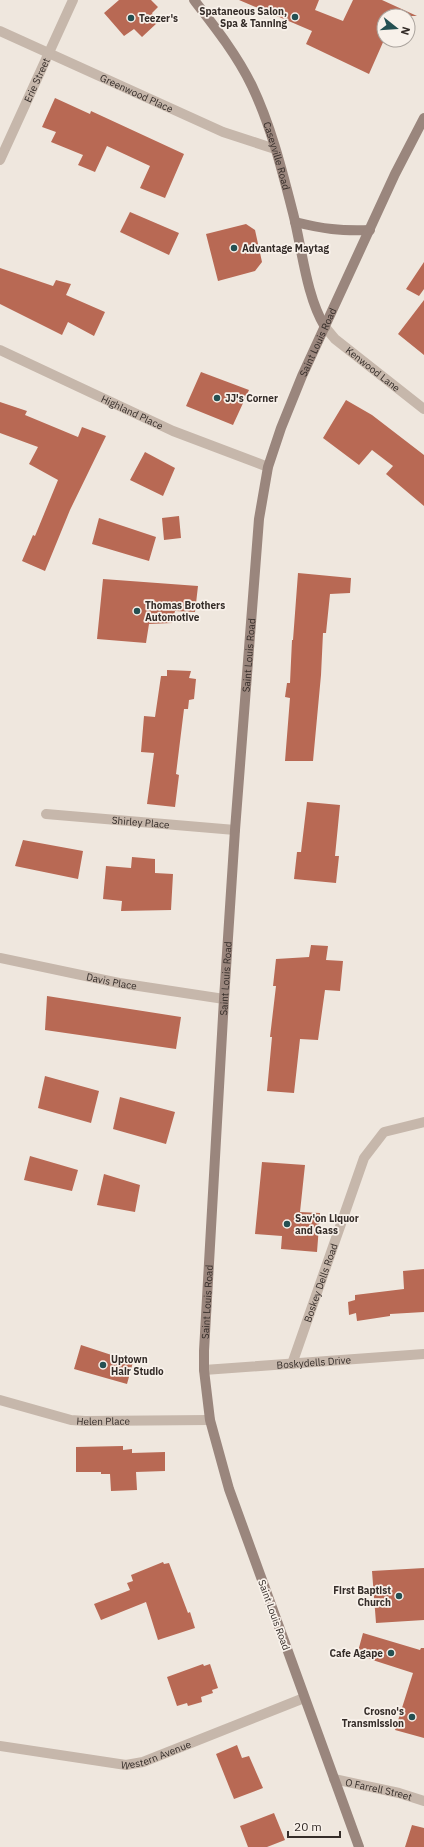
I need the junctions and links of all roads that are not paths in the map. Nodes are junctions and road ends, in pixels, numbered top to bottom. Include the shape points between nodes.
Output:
1 (73, 0) edge
2 (194, 0) edge
3 (0, 31) edge
4 (50, 53) junction
5 (424, 118) edge
6 (275, 149) junction
7 (0, 160) edge
8 (295, 222) junction
9 (370, 230) junction
10 (325, 327) junction
11 (0, 350) edge
12 (424, 409) edge
13 (268, 466) junction
14 (46, 814) dead end
15 (236, 830) junction
16 (0, 958) edge
17 (224, 999) junction
18 (424, 1122) edge
19 (424, 1354) edge
20 (292, 1364) junction
21 (204, 1370) junction
22 (0, 1400) edge
23 (210, 1420) junction
24 (304, 1698) junction
25 (0, 1746) edge
26 (334, 1779) junction
27 (424, 1801) edge
28 (359, 1847) edge

1 - 4 street, Erie Street
2 - 6 street, Caseyville Road via 220,33 251,85
3 - 4 street, Greenwood Place
4 - 6 street, Greenwood Place via 223,132
4 - 7 street, Erie Street
5 - 9 street, Saint Louis Road
6 - 8 street, Caseyville Road
8 - 9 street via 332,230
8 - 10 street, Caseyville Road via 314,305
9 - 10 street, Saint Louis Road
10 - 12 street, Kenwood Lane via 335,339
10 - 13 street, Saint Louis Road via 291,403
11 - 13 street, Highland Place via 173,431
13 - 15 street, Saint Louis Road via 259,519
14 - 15 street, Shirley Place
15 - 17 street, Saint Louis Road
16 - 17 street, Davis Place via 119,983
17 - 21 street, Saint Louis Road
18 - 20 street, Boskey Dells Road via 384,1132 364,1158
19 - 20 street, Boskydells Drive
20 - 21 street, Boskydells Drive
21 - 23 street, Saint Louis Road
22 - 23 street, Helen Place via 71,1420
23 - 24 street, Saint Louis Road via 229,1489
24 - 25 street, Western Avenue via 143,1762 126,1765
24 - 26 street, Saint Louis Road
26 - 27 street, O Farrell Street
26 - 28 street, Saint Louis Road

